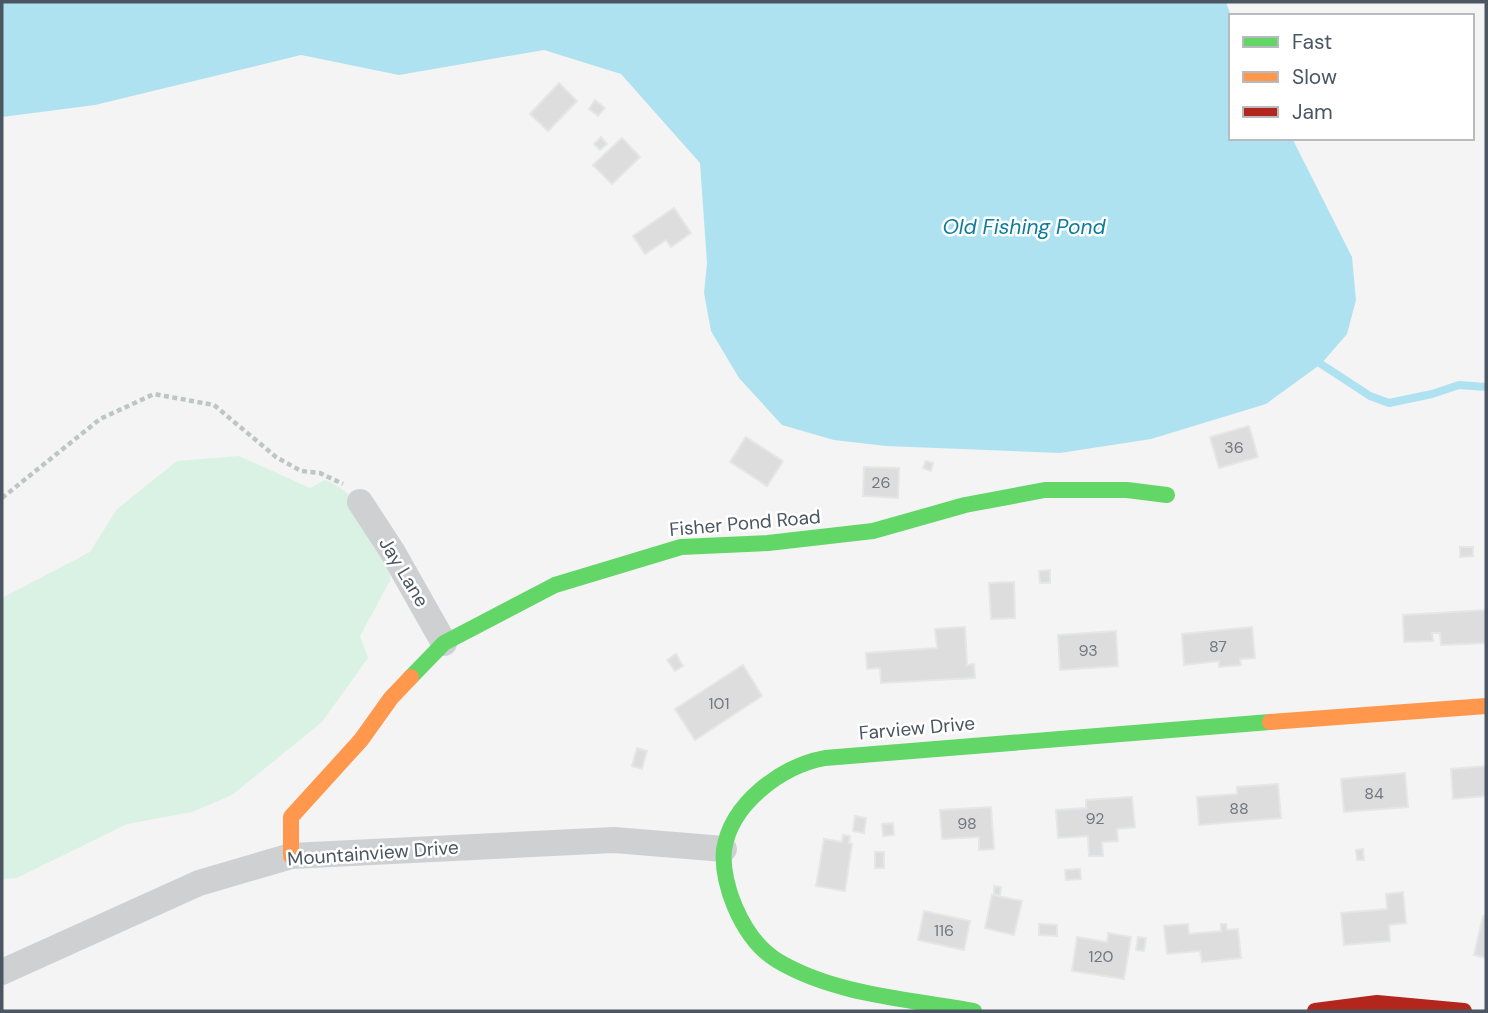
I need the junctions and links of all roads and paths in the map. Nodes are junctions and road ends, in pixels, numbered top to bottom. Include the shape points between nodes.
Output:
1 (1167, 495) dead end
2 (2, 498) edge
3 (360, 502) joint
4 (444, 643) junction
5 (1486, 706) edge
6 (724, 849) junction
7 (291, 856) junction
8 (2, 972) edge
9 (974, 1011) edge
10 (1315, 1011) edge
11 (1465, 1011) edge

1 - 4 street, Fisher Pond Road via 1045,490 965,505 873,531 681,547 555,585
2 - 3 path via 100,419 154,394 214,405 275,457 341,483
3 - 4 street, Jay Lane
4 - 7 street, Fisher Pond Road via 291,817
5 - 6 street, Farview Drive via 818,759 785,773 749,801
6 - 7 street, Mountainview Drive via 614,840
6 - 9 street via 732,899 760,947 778,961 839,984
7 - 8 street, Mountainview Drive via 199,883
10 - 11 street via 1377,1003

